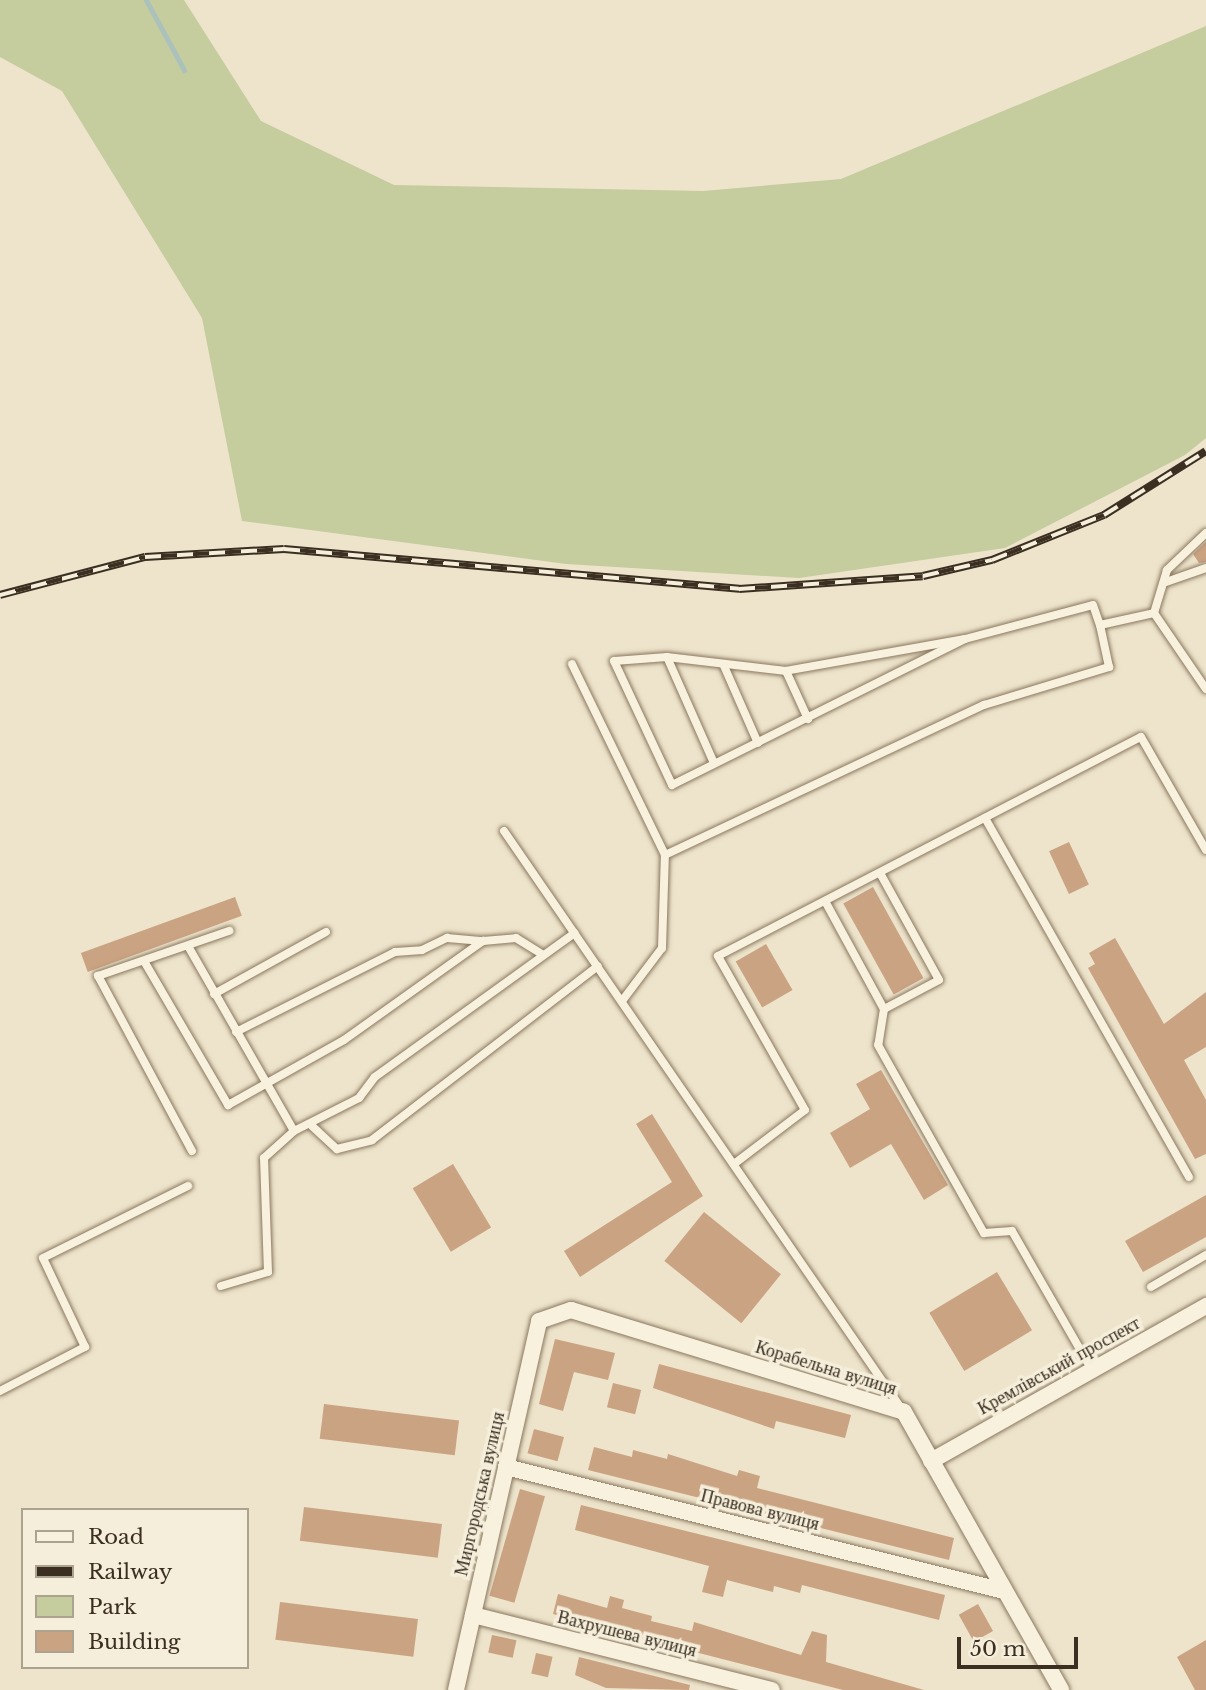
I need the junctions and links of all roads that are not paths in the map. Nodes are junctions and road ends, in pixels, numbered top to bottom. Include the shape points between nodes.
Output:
1 (1206, 533) edge
2 (1206, 568) edge
3 (1166, 582) junction
4 (1154, 612) junction
5 (1100, 625) junction
6 (965, 639) junction
7 (667, 657) junction
8 (572, 664) dead end
9 (724, 666) junction
10 (786, 671) junction
11 (1206, 689) edge
12 (808, 719) junction
13 (758, 743) junction
14 (714, 763) junction
15 (985, 818) junction
16 (504, 831) dead end
17 (1206, 850) edge
18 (665, 855) junction
19 (880, 873) junction
20 (825, 901) junction
21 (229, 931) dead end
22 (326, 932) dead end
23 (575, 933) junction
24 (483, 941) junction
25 (188, 946) junction
26 (542, 955) junction
27 (144, 961) junction
28 (598, 967) junction
29 (214, 994) junction
30 (622, 1001) junction
31 (884, 1009) junction
32 (236, 1032) junction
33 (265, 1084) junction
34 (312, 1126) junction
35 (294, 1131) junction
36 (192, 1151) dead end
37 (734, 1164) junction
38 (1189, 1177) dead end
39 (188, 1186) dead end
40 (1206, 1255) edge
41 (221, 1286) dead end
42 (1151, 1287) dead end
43 (1206, 1306) edge
44 (551, 1312) joint
45 (1093, 1370) junction
46 (0, 1391) edge
47 (904, 1412) junction
48 (932, 1461) junction
49 (506, 1467) junction
50 (1004, 1591) junction
51 (473, 1615) junction
52 (456, 1690) edge
53 (772, 1690) edge
54 (1061, 1690) edge

1 - 3 lane via 1167,570
2 - 3 lane
3 - 4 lane
4 - 5 lane
4 - 11 lane
5 - 6 lane via 1093,605
5 - 18 lane via 1109,667 985,705
6 - 10 lane
6 - 12 lane
7 - 9 lane
7 - 14 lane
7 - 14 lane via 614,661 672,785
8 - 18 lane
9 - 10 lane
9 - 13 lane
10 - 12 lane
12 - 13 lane
13 - 14 lane
15 - 17 lane via 1141,737
15 - 19 lane
15 - 38 lane
16 - 23 lane
18 - 30 lane via 662,948
19 - 20 lane
19 - 31 lane via 939,980
20 - 31 lane
20 - 37 lane via 718,956 805,1110
21 - 25 lane
22 - 29 lane
23 - 26 lane
23 - 28 lane
24 - 26 lane via 516,938
24 - 32 lane via 447,938 422,950 395,952
24 - 33 lane via 344,1040
25 - 27 lane
25 - 29 lane
26 - 34 lane
27 - 33 lane via 228,1105
27 - 36 lane via 98,976
28 - 30 lane
28 - 34 lane via 372,1140 337,1149
29 - 32 lane
30 - 37 lane
31 - 45 lane via 878,1045 984,1233 1012,1231
32 - 33 lane
33 - 35 lane
34 - 35 lane
35 - 41 lane via 264,1158 268,1272
37 - 47 lane
39 - 46 lane via 43,1258 85,1347
40 - 42 lane
43 - 45 street, Кремлівський проспект
44 - 47 street, Корабельна вулиця via 571,1310
44 - 49 street, Миргородська вулиця via 539,1321
45 - 48 street, Кремлівський проспект
47 - 48 street, Корабельна вулиця
48 - 50 street, Корабельна вулиця
49 - 50 street, Правова вулиця
49 - 51 street, Миргородська вулиця
50 - 54 street, Корабельна вулиця
51 - 52 street, Миргородська вулиця
51 - 53 street, Вахрушева вулиця

